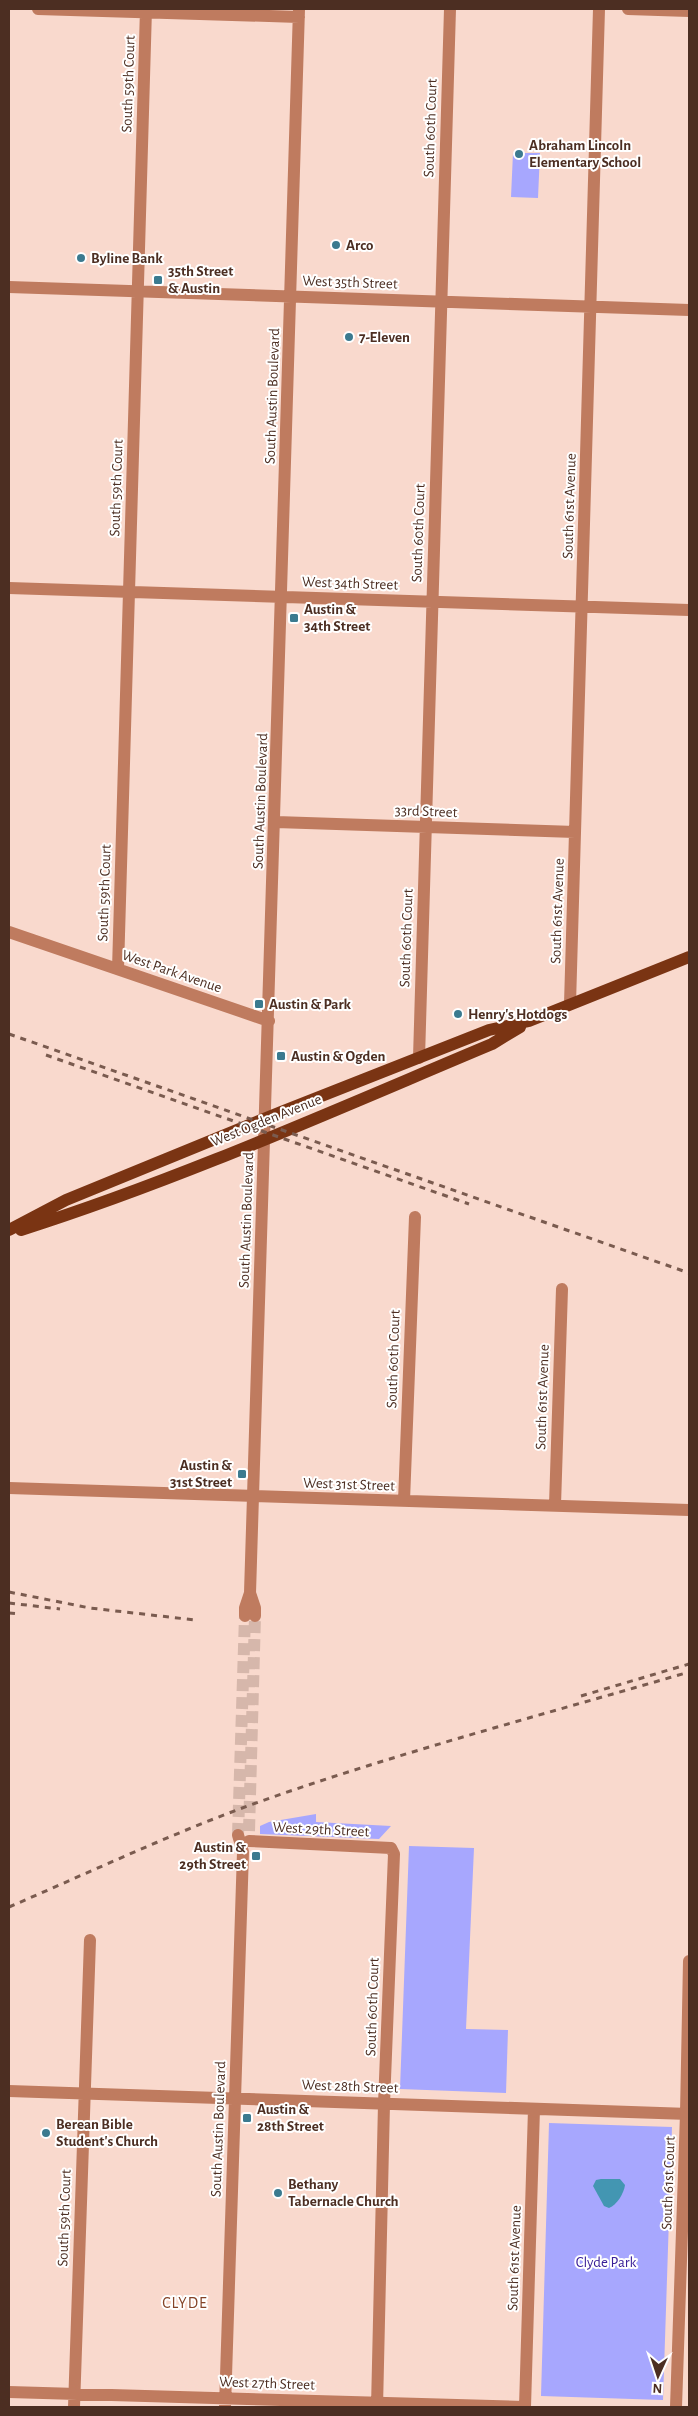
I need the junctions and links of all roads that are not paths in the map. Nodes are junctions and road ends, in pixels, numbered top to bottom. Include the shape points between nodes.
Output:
1 (38, 9) edge
2 (450, 9) edge
3 (599, 9) edge
4 (628, 9) edge
5 (146, 10) edge
6 (689, 11) edge
7 (299, 13) edge
8 (9, 287) edge
9 (138, 292) junction
10 (291, 297) junction
11 (441, 302) junction
12 (591, 306) junction
13 (689, 310) edge
14 (9, 588) edge
15 (129, 592) junction
16 (282, 597) junction
17 (432, 602) junction
18 (582, 607) junction
19 (689, 610) edge
20 (276, 822) junction
21 (426, 827) junction
22 (575, 832) junction
23 (9, 932) edge
24 (689, 956) edge
25 (118, 969) junction
26 (570, 1004) junction
27 (269, 1021) junction
28 (529, 1021) junction
29 (419, 1058) junction
30 (265, 1118) junction
31 (264, 1138) junction
32 (415, 1217) dead end
33 (9, 1230) edge
34 (9, 1234) edge
35 (562, 1289) dead end
36 (9, 1488) edge
37 (253, 1497) junction
38 (404, 1502) junction
39 (555, 1505) junction
40 (689, 1510) edge
41 (250, 1616) tunnel mouth
42 (245, 1840) joint
43 (391, 1848) joint
44 (90, 1940) dead end
45 (689, 1961) edge
46 (9, 2091) edge
47 (84, 2094) junction
48 (235, 2099) junction
49 (384, 2104) junction
50 (534, 2109) junction
51 (688, 2114) edge
52 (9, 2392) edge
53 (75, 2394) junction
54 (225, 2403) edge
55 (377, 2405) edge
56 (74, 2407) edge
57 (524, 2407) edge
58 (676, 2407) edge

1 - 5 street
2 - 11 street, South 60th Court
3 - 12 street, South 61st Avenue
4 - 6 street
5 - 7 street
5 - 9 street, South 59th Court
7 - 10 street, South Austin Boulevard
8 - 9 street, West 35th Street
9 - 10 street, West 35th Street
9 - 15 street, South 59th Court
10 - 11 street, West 35th Street
10 - 16 street, South Austin Boulevard
11 - 12 street, West 35th Street
11 - 17 street, South 60th Court
12 - 13 street, West 35th Street
12 - 18 street, South 61st Avenue
14 - 15 street, West 34th Street
15 - 16 street, West 34th Street
15 - 25 street, South 59th Court
16 - 17 street, West 34th Street
16 - 20 street, South Austin Boulevard
17 - 18 street, West 34th Street
17 - 21 street, South 60th Court
18 - 19 street, West 34th Street
18 - 22 street, South 61st Avenue
20 - 21 street, 33rd Street
20 - 27 street, South Austin Boulevard
21 - 22 street, 33rd Street
21 - 29 street, South 60th Court
22 - 26 street, South 61st Avenue
23 - 25 street, West Park Avenue
24 - 26 main road, West Ogden Avenue
25 - 27 street, West Park Avenue
26 - 28 main road, West Ogden Avenue
27 - 30 street, South Austin Boulevard
28 - 29 main road, West Ogden Avenue via 490,1030
28 - 31 main road, West Ogden Avenue via 492,1044
29 - 30 main road, West Ogden Avenue
30 - 31 street, South Austin Boulevard
30 - 33 main road, West Ogden Avenue via 66,1200
31 - 34 main road, West Ogden Avenue via 77,1213
31 - 37 street, South Austin Boulevard
32 - 38 street, South 60th Court
35 - 39 street, South 61st Avenue
36 - 37 street, West 31st Street
37 - 38 street, West 31st Street
37 - 41 street, South Austin Boulevard via 250,1593 245,1608
38 - 39 street, West 31st Street
39 - 40 street, West 31st Street
42 - 43 street, West 29th Street
42 - 48 street, South Austin Boulevard
43 - 49 street, South 60th Court via 394,1859
44 - 47 street, South 59th Court
45 - 51 street, South 61st Court
46 - 47 street, West 28th Street
47 - 48 street, West 28th Street
47 - 53 street, South 59th Court
48 - 49 street, West 28th Street
48 - 54 street, South Austin Boulevard
49 - 50 street, West 28th Street
49 - 55 street, South 60th Court
50 - 51 street, West 28th Street
50 - 57 street, South 61st Avenue
51 - 58 street, South 61st Court
52 - 53 street, West 27th Street
53 - 54 street, West 27th Street
53 - 56 street, South 59th Court
54 - 55 street, West 27th Street
55 - 57 street, West 27th Street

